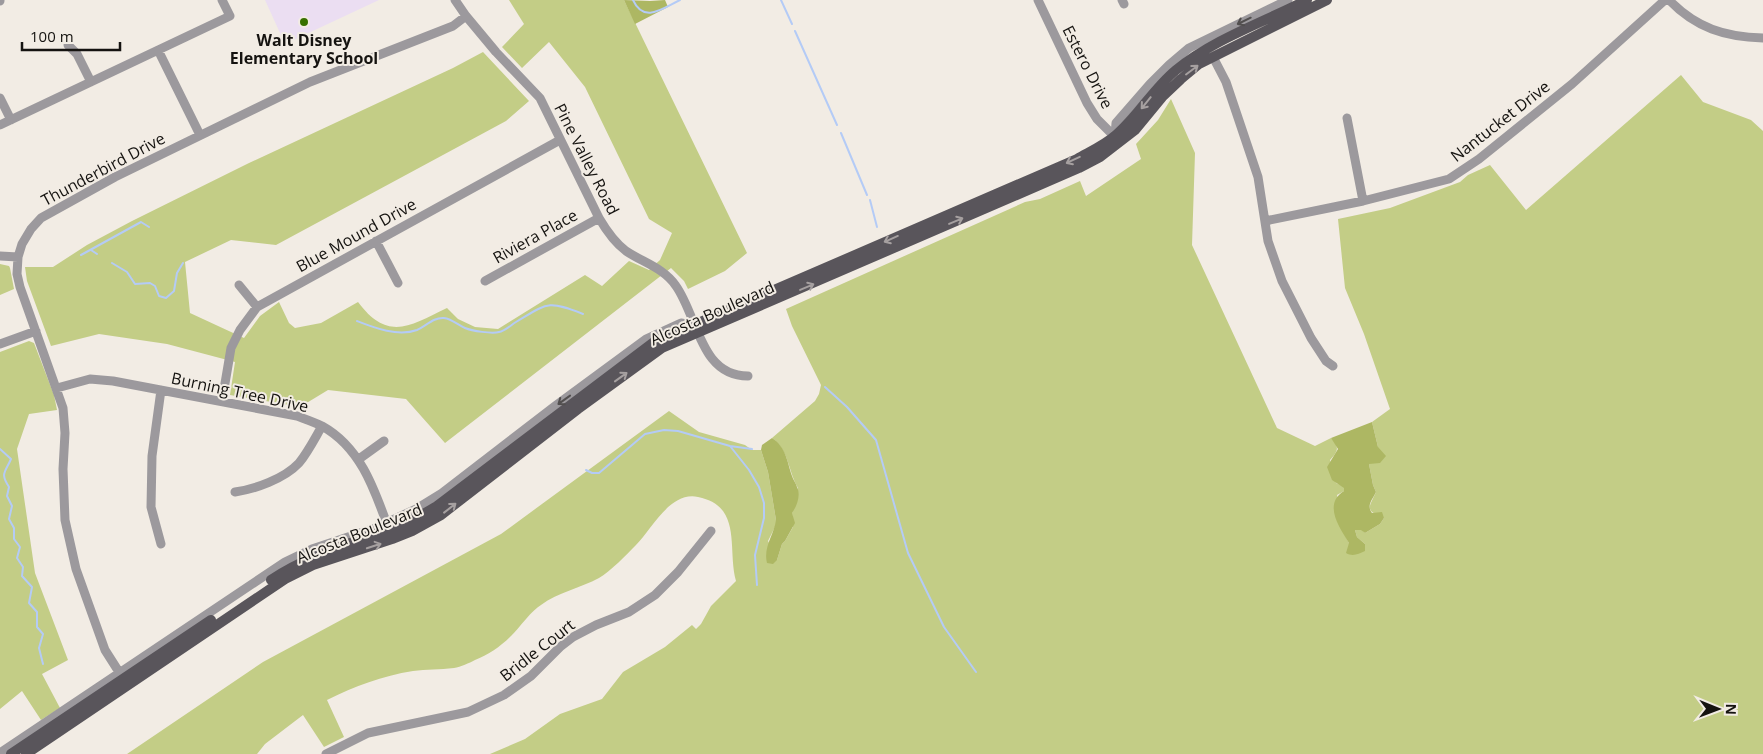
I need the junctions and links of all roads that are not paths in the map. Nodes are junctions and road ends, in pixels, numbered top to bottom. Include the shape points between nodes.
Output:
1 (222, 0) edge
2 (455, 0) edge
3 (1038, 0) edge
4 (1328, 0) edge
5 (1665, 0) edge
6 (1669, 0) edge
7 (1298, 4) edge
8 (466, 16) junction
9 (1763, 38) edge
10 (68, 45) dead end
11 (158, 50) junction
12 (1211, 52) junction
13 (91, 82) junction
14 (0, 98) edge
15 (1347, 118) dead end
16 (11, 120) junction
17 (0, 125) edge
18 (200, 135) junction
19 (1118, 139) junction
20 (560, 140) junction
21 (1363, 202) junction
22 (599, 218) junction
23 (1265, 221) junction
24 (376, 241) junction
25 (0, 256) edge
26 (18, 257) junction
27 (484, 281) dead end
28 (398, 283) dead end
29 (239, 285) dead end
30 (257, 307) junction
31 (696, 329) junction
32 (36, 331) junction
33 (0, 344) edge
34 (1333, 366) dead end
35 (748, 376) dead end
36 (57, 388) junction
37 (161, 390) junction
38 (222, 401) junction
39 (322, 426) junction
40 (384, 441) dead end
41 (359, 459) junction
42 (235, 492) dead end
43 (389, 530) junction
44 (711, 531) dead end
45 (162, 544) dead end
46 (124, 679) junction
47 (0, 753) edge
48 (11, 754) edge
49 (26, 754) edge
50 (326, 754) edge

1 - 11 street via 230,16
2 - 8 street, Pine Valley Road
3 - 19 street, Estero Drive via 1087,103 1097,119
4 - 7 main road, Alcosta Boulevard
5 - 21 street, Nantucket Drive via 1572,84 1479,159 1449,179
6 - 9 street via 1686,17 1709,29
7 - 12 main road, Alcosta Boulevard
7 -> 19 street, Alcosta Boulevard via 1189,48 1156,78 1116,123
8 - 18 street, Thunderbird Drive via 453,26 310,82
8 - 20 street, Pine Valley Road via 540,98
10 - 13 street via 78,54
11 - 13 street
11 - 18 street
12 - 19 main road, Alcosta Boulevard via 1174,72
12 - 23 street via 1226,82 1258,177
13 - 16 street
14 - 16 street
15 - 21 street
16 - 17 street
18 - 26 street, Thunderbird Drive via 41,218 22,244
19 - 31 main road, Alcosta Boulevard
20 - 22 street, Pine Valley Road
20 - 24 street, Blue Mound Drive
21 - 23 street, Nantucket Drive
22 - 27 street, Riviera Place
22 - 31 street, Pine Valley Road via 610,237 626,251 648,262 676,284
23 - 34 street via 1268,241 1282,281 1311,338
24 - 28 street
24 - 30 street, Blue Mound Drive
25 - 26 street
26 - 32 street, Thunderbird Drive via 20,287
29 - 30 street
30 - 38 street, Blue Mound Drive via 231,348
31 - 35 street, Pine Valley Road via 715,364 725,372
31 - 43 main road, Alcosta Boulevard via 654,342 437,506
32 - 33 street
32 - 36 street, Thunderbird Drive
36 - 37 street, Burning Tree Drive via 90,379
36 - 46 street, Thunderbird Drive via 65,433 65,520 76,569 105,650
37 - 38 street, Burning Tree Drive
37 - 45 street via 152,456 151,507
38 - 39 street, Burning Tree Drive via 297,416
39 - 41 street, Burning Tree Drive via 343,441
39 - 42 street via 290,471 253,489
40 - 41 street
41 - 43 street, Burning Tree Drive via 378,495
43 - 46 main road, Alcosta Boulevard via 311,557 287,569
44 - 50 street, Bridle Court via 655,595 630,612 573,637 504,695 468,712 368,733
46 - 47 street, Alcosta Boulevard
46 - 48 main road, Alcosta Boulevard
46 - 49 main road, Alcosta Boulevard

